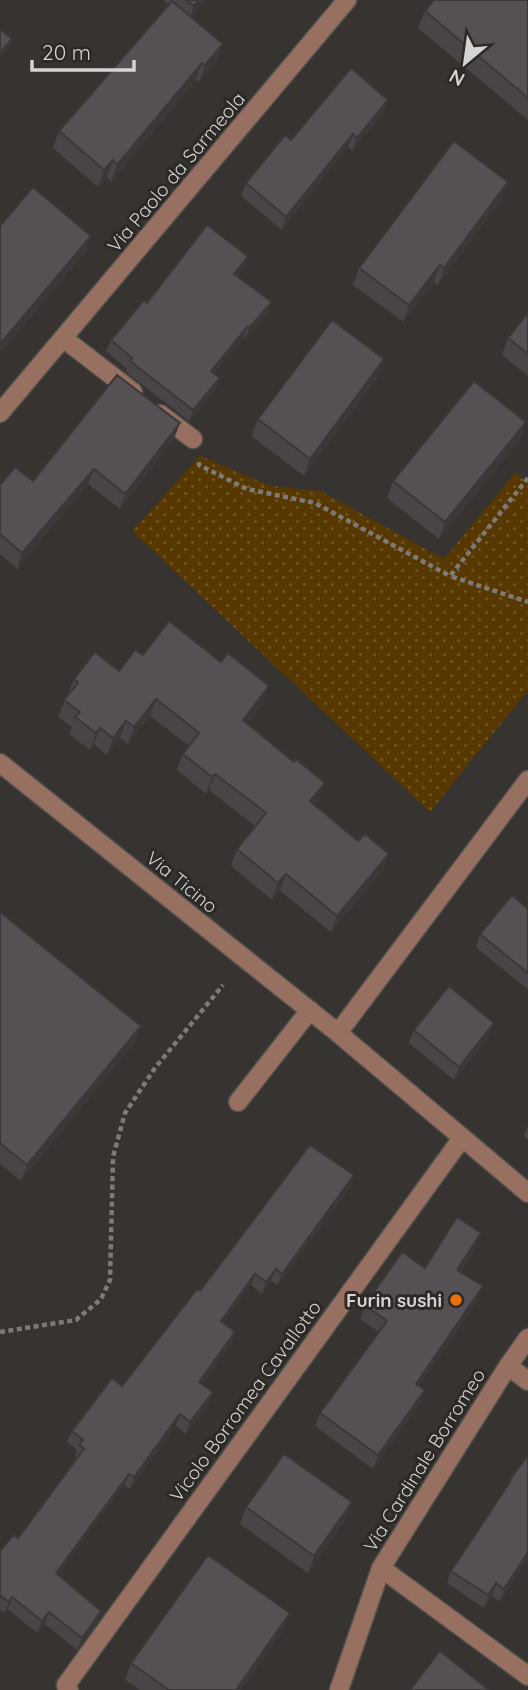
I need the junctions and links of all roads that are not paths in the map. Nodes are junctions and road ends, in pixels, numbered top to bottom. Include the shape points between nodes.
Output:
1 (347, 0) edge
2 (63, 338) junction
3 (0, 413) edge
4 (193, 439) road end
5 (0, 763) edge
6 (528, 780) edge
7 (310, 1010) junction
8 (338, 1033) junction
9 (238, 1102) dead end
10 (462, 1138) junction
11 (528, 1193) edge
12 (528, 1338) edge
13 (508, 1366) junction
14 (528, 1381) edge
15 (382, 1568) junction
16 (528, 1676) edge
17 (69, 1690) edge
18 (340, 1690) edge

1 - 2 street, Via Paolo da Sarmeola
2 - 3 street, Via Paolo da Sarmeola
2 - 4 street
5 - 7 street, Via Ticino
6 - 8 street
7 - 8 street, Via Ticino
7 - 9 street
8 - 10 street, Via Ticino
10 - 11 street, Via Ticino
10 - 17 street, Vicolo Borromea Cavallotto via 66,1685
12 - 13 street, Via Cardinale Borromeo
13 - 14 street
13 - 15 street, Via Cardinale Borromeo
15 - 16 street
15 - 18 street, Via Cardinale Borromeo

